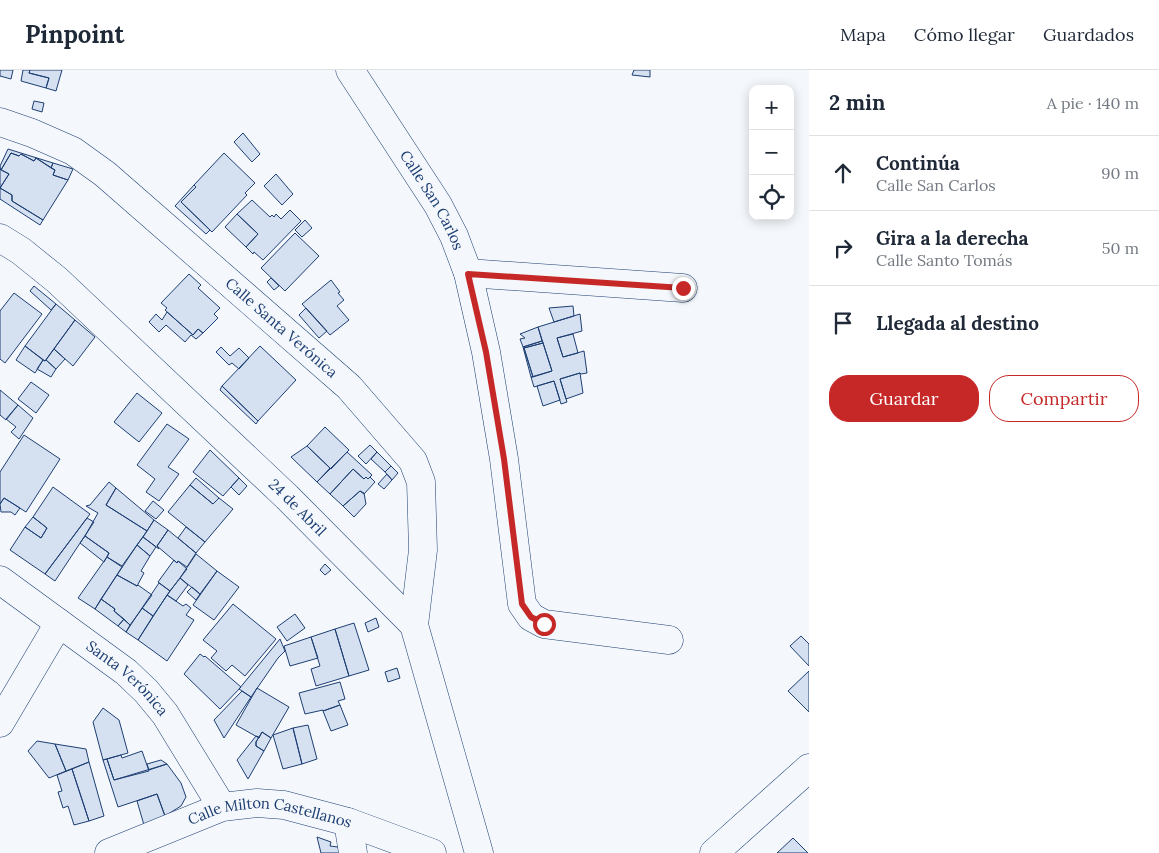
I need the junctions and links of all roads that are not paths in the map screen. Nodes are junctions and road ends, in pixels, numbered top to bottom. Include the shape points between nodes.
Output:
1 (350, 70) edge
2 (0, 122) edge
3 (0, 238) edge
4 (468, 274) junction
5 (683, 288) dead end
6 (0, 580) edge
7 (59, 623) junction
8 (414, 625) junction
9 (669, 640) dead end
10 (0, 723) edge
11 (809, 768) edge
12 (222, 807) junction
13 (348, 822) junction
14 (109, 853) edge
15 (354, 853) edge
16 (432, 853) edge
17 (479, 853) edge
18 (714, 853) edge

1 - 4 street, Calle San Carlos via 438,205
2 - 8 street, Calle Santa Verónica via 73,151 105,174 349,387 413,461 422,482 423,550
3 - 8 street, 24 de Abril via 64,287 287,497
4 - 5 street
4 - 9 street, Calle San Carlos via 486,352 504,459 522,604 531,617 544,624
6 - 7 street, Santa Verónica
7 - 10 street
7 - 12 street, Santa Verónica via 126,672 146,692 165,714
8 - 17 street, 24 de Abril
11 - 18 street
12 - 13 street, Calle Milton Castellanos via 257,803 284,805
12 - 14 street, Calle Milton Castellanos
13 - 15 street
13 - 16 street, Calle Milton Castellanos

